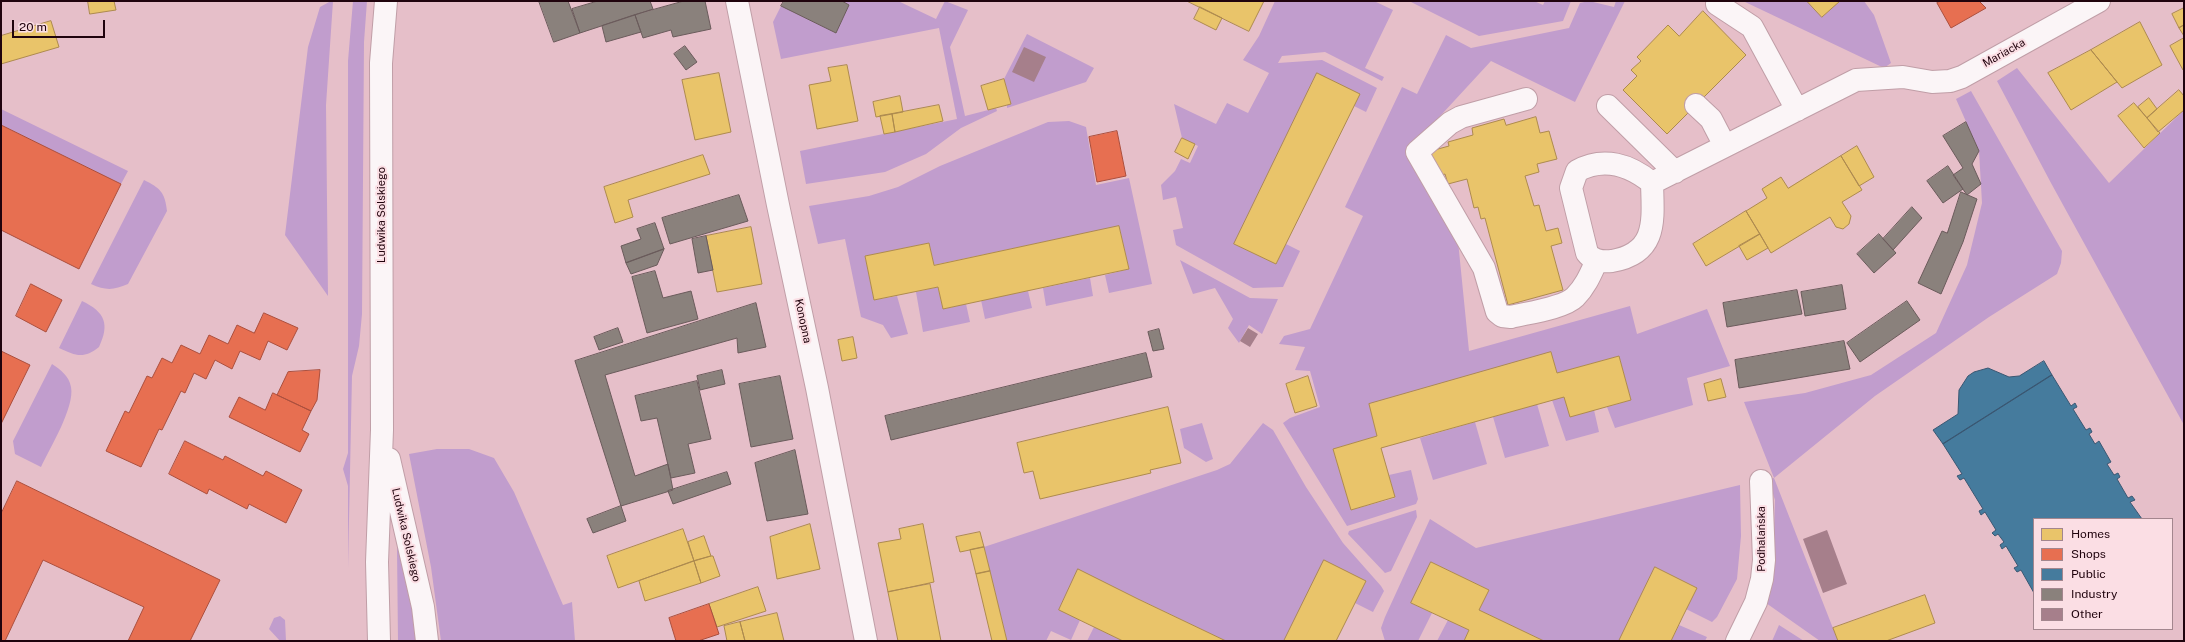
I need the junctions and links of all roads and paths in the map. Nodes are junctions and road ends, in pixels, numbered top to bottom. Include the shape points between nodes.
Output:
1 (386, 1) edge
2 (737, 1) edge
3 (2099, 1) edge
4 (1717, 4) dead end
5 (1526, 99) dead end
6 (1696, 105) dead end
7 (1608, 106) dead end
8 (1797, 110) junction
9 (1725, 146) junction
10 (1674, 172) junction
11 (1652, 183) junction
12 (1598, 260) junction
13 (382, 430) junction
14 (1761, 480) dead end
15 (379, 641) edge
16 (427, 641) edge
17 (866, 641) edge
18 (1737, 641) edge

1 - 13 street, Ludwika Solskiego via 381,63
2 - 17 street, Konopna
3 - 8 street, Mariacka via 1950,81 1932,82 1903,77 1856,80
4 - 8 street via 1752,27
5 - 12 street via 1461,117 1450,123 1417,152 1484,268 1497,312 1502,316 1511,318 1565,303 1574,298 1586,285
6 - 9 street via 1711,118
7 - 10 street
8 - 9 street, Mariacka
9 - 10 street, Mariacka
10 - 11 street, Mariacka
11 - 12 street via 1652,230 1648,240 1630,255 1606,262
11 - 12 street via 1630,167 1617,164 1591,166 1577,171 1571,188 1573,200 1587,253
13 - 15 street, Ludwika Solskiego via 378,562
13 - 16 street, Ludwika Solskiego via 423,607
14 - 18 street, Podhalańska via 1764,560 1762,579 1756,602

